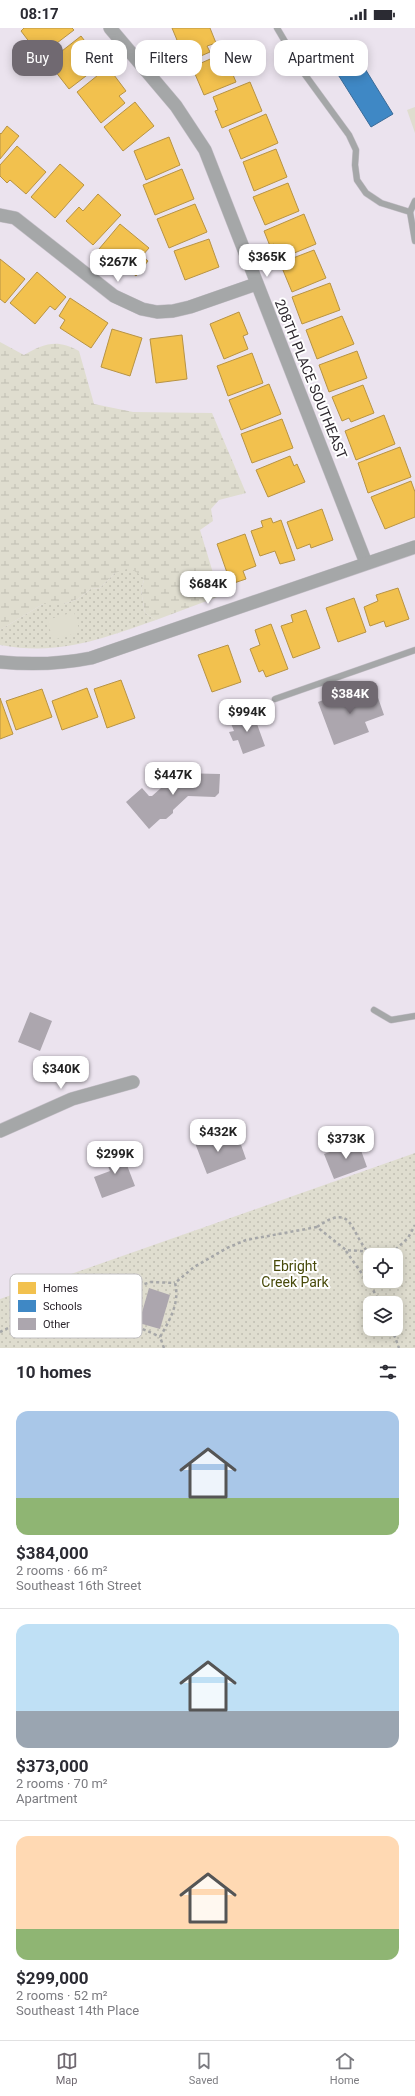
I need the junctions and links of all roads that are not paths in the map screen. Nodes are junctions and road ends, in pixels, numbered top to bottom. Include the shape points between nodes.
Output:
1 (110, 28) edge
2 (277, 28) edge
3 (415, 201) edge
4 (410, 212) junction
5 (0, 215) edge
6 (415, 241) edge
7 (256, 284) junction
8 (415, 547) edge
9 (366, 563) junction
10 (415, 650) edge
11 (0, 662) edge
12 (275, 699) dead end
13 (374, 1010) dead end
14 (415, 1016) edge
15 (133, 1082) dead end
16 (0, 1131) edge

1 - 7 street, 208TH PLACE SOUTHEAST via 176,106 205,150
2 - 4 lane via 303,72 350,135 356,150 357,180 366,193 381,203
3 - 4 lane
4 - 6 lane
5 - 7 street via 15,218 114,296 142,309 157,312 173,311
7 - 9 street, 208TH PLACE SOUTHEAST
8 - 9 street
9 - 11 street via 91,658 62,664
10 - 12 lane
13 - 14 lane via 391,1020
15 - 16 street via 72,1099

